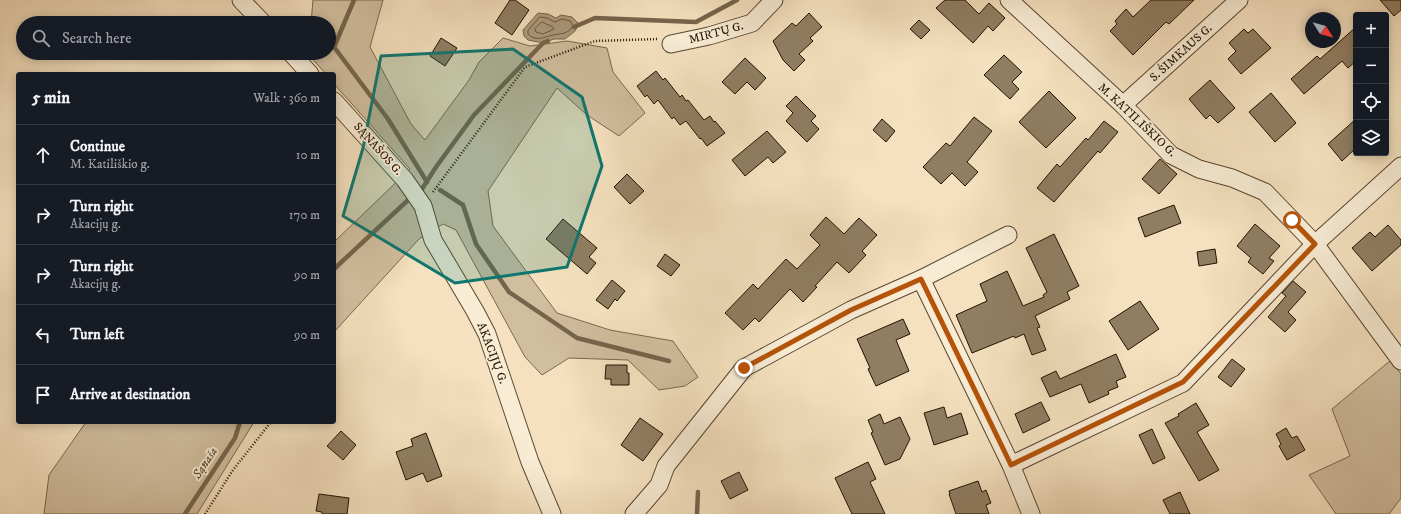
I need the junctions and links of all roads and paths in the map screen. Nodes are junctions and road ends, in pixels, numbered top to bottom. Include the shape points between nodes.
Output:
1 (241, 0) edge
2 (774, 0) edge
3 (1009, 0) edge
4 (1239, 0) edge
5 (256, 16) edge
6 (671, 44) joint
7 (297, 60) edge
8 (308, 72) edge
9 (336, 103) edge
10 (1123, 105) junction
11 (1401, 166) edge
12 (405, 180) joint
13 (423, 206) junction
14 (1008, 235) dead end
15 (1315, 244) junction
16 (921, 279) junction
17 (1401, 362) edge
18 (269, 424) edge
19 (1011, 465) junction
20 (205, 514) edge
21 (552, 514) edge
22 (634, 514) edge
23 (1031, 514) edge

1 - 5 street
2 - 6 street, MIRTŲ G. via 752,23
3 - 10 street, M. KATILIŠKIO G.
4 - 10 street, S. ŠIMKAUS G.
6 - 13 path via 658,39 595,40 526,67
7 - 8 street
9 - 12 street, SĄNAŠOS G.
10 - 15 street, M. KATILIŠKIO G. via 1171,155 1199,169 1232,178 1264,192
11 - 15 street
12 - 13 street, AKACIJŲ G.
13 - 21 street, AKACIJŲ G. via 433,240 487,334 530,462
14 - 16 street
15 - 17 street, M. KATILIŠKIO G.
15 - 19 street via 1183,382
16 - 19 street
16 - 22 street via 851,310 744,368 666,466 659,485
18 - 20 path via 233,470
19 - 23 street

